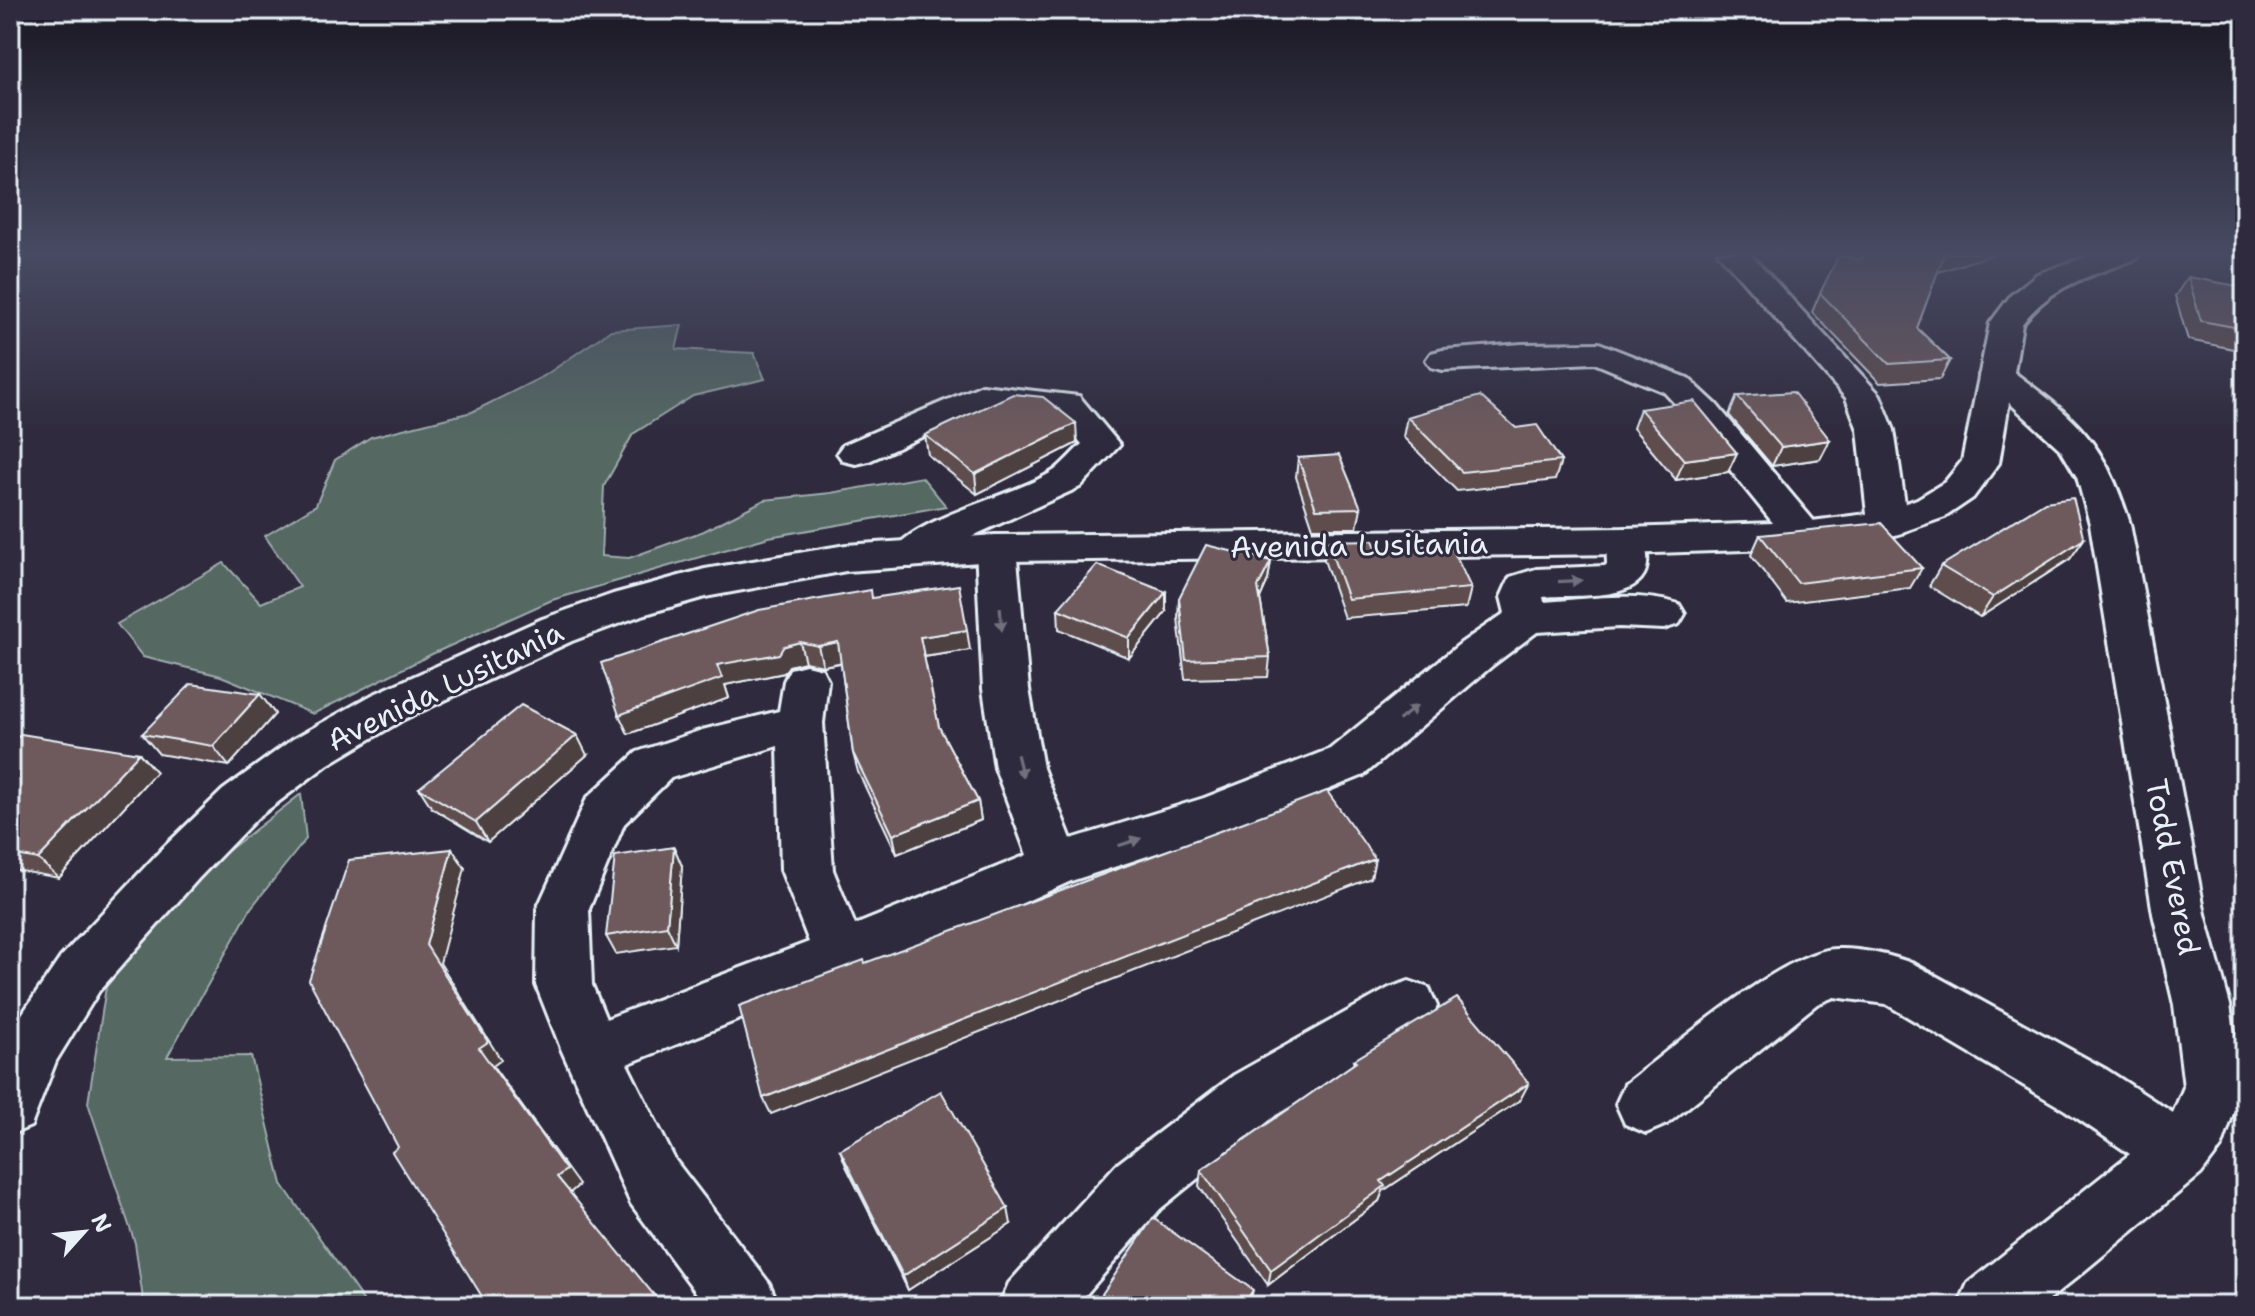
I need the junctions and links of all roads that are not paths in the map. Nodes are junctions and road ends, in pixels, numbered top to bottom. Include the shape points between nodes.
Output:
1 (1787, 314) edge
2 (2013, 314) edge
3 (1443, 360) dead end
4 (1996, 375) junction
5 (856, 453) dead end
6 (1888, 524) junction
7 (1804, 535) junction
8 (1626, 541) junction
9 (996, 548) junction
10 (911, 554) junction
11 (1664, 614) dead end
12 (1527, 618) junction
13 (1056, 865) junction
14 (840, 954) junction
15 (1409, 1006) dead end
16 (591, 1051) junction
17 (1646, 1104) dead end
18 (10, 1106) edge
19 (2180, 1153) junction
20 (746, 1306) edge
21 (1032, 1306) edge
22 (1991, 1306) edge

1 - 6 street via 1862,395 1876,430
2 - 4 street, Avenida Lusitania via 2006,323
3 - 7 street via 1599,353 1676,385
4 - 6 street, Avenida Lusitania via 1980,463 1959,490 1931,508
4 - 19 street, Todd Evered via 2072,439 2093,470 2110,524 2213,1087 2201,1125
5 - 10 street via 982,396 1066,404 1102,445 1067,479
6 - 7 street, Avenida Lusitania
7 - 8 street, Avenida Lusitania
8 - 9 street, Avenida Lusitania
12 -> 8 street via 1525,587 1623,575 1628,569
9 - 10 street, Avenida Lusitania
9 -> 13 street via 1006,689 1019,768
10 - 18 street, Avenida Lusitania via 799,566 628,604 557,630 388,707 310,752 240,804 80,974 32,1048
11 - 12 street
13 -> 12 street via 1216,814 1347,762
13 - 14 street
14 - 16 street
14 - 16 street via 807,870 803,702 654,765 604,812 563,909 564,985
15 - 21 street via 1255,1095 1138,1187
16 - 20 street via 653,1182
17 - 19 street via 1798,986 1834,973 1895,981 2086,1090
19 - 22 street, Todd Evered

